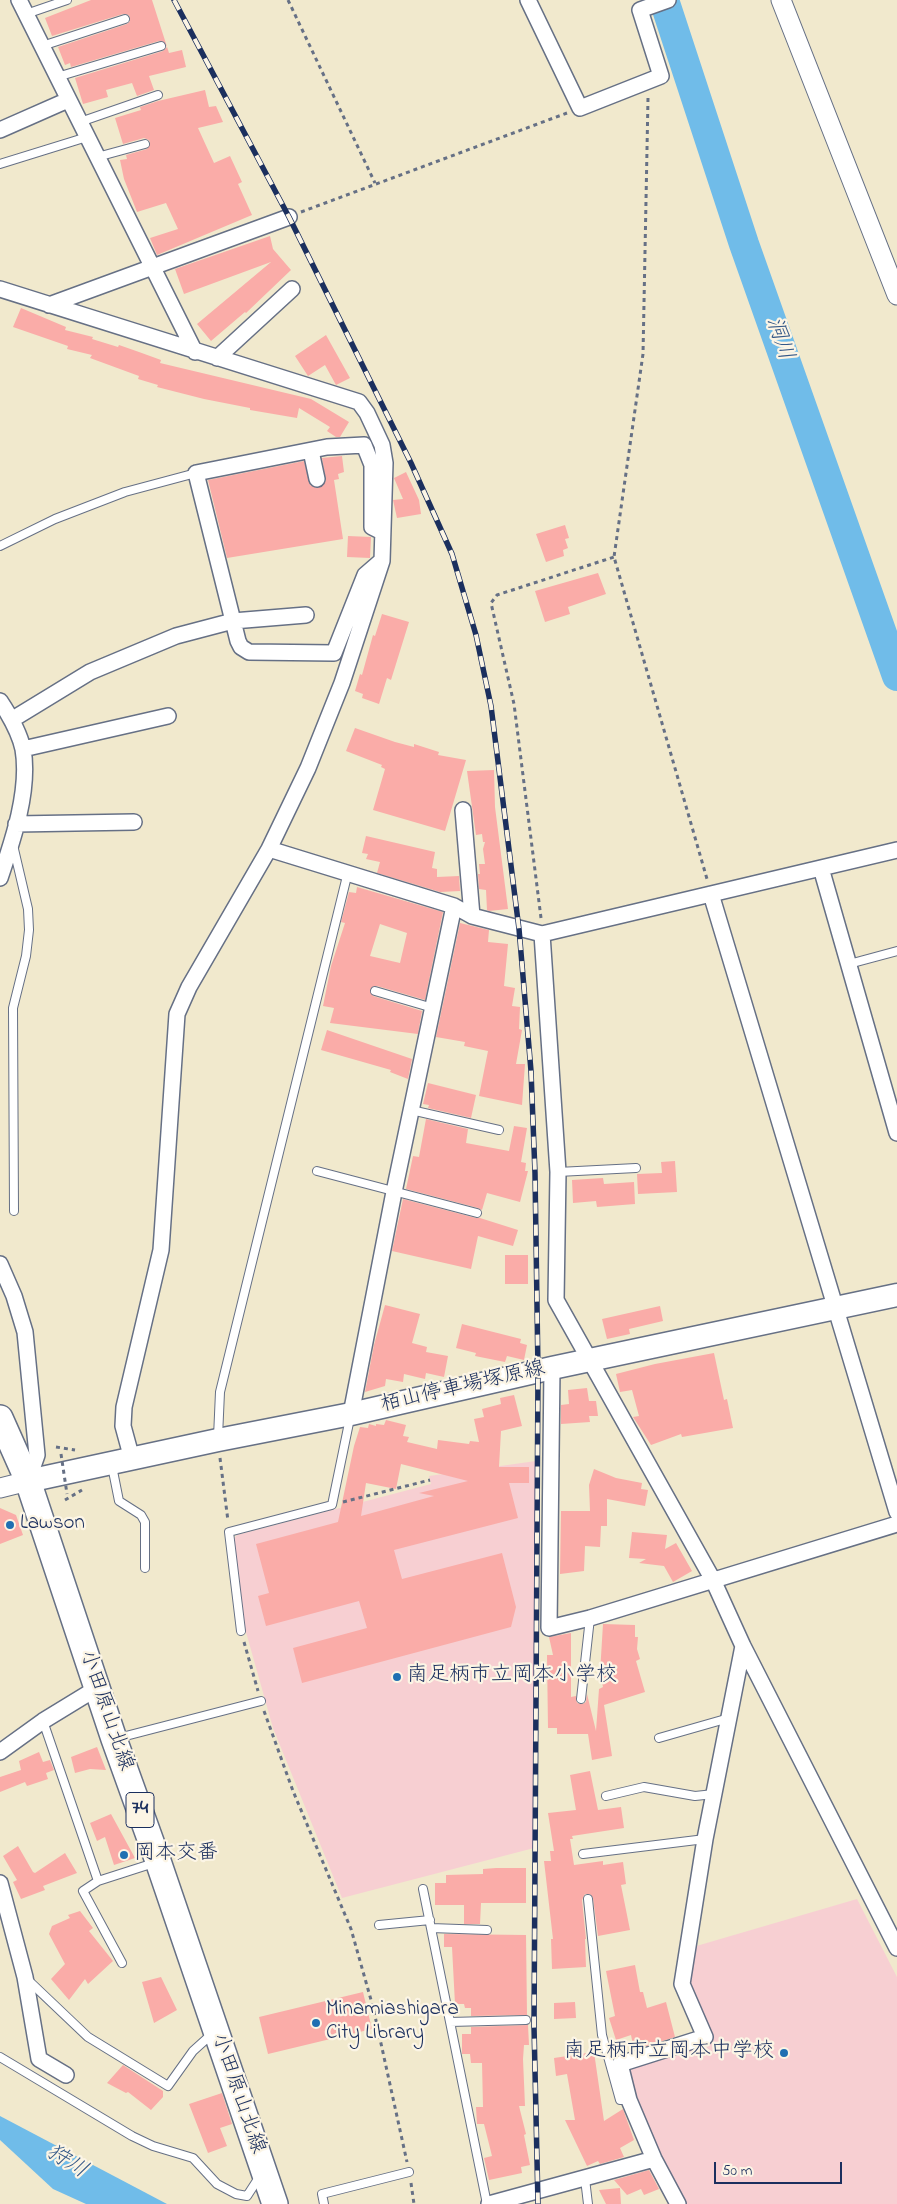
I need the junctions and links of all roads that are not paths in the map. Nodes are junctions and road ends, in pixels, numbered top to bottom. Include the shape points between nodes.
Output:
1 (19, 0) edge
2 (67, 0) edge
3 (528, 0) edge
4 (668, 0) edge
5 (781, 0) edge
6 (26, 14) junction
7 (125, 19) dead end
8 (42, 46) junction
9 (160, 46) dead end
10 (57, 77) junction
11 (158, 95) dead end
12 (68, 100) junction
13 (80, 122) junction
14 (0, 130) edge
15 (87, 137) junction
16 (146, 144) dead end
17 (97, 157) junction
18 (0, 164) edge
19 (289, 217) road end
20 (154, 266) junction
21 (0, 289) edge
22 (292, 289) dead end
23 (897, 294) edge
24 (48, 305) junction
25 (195, 352) junction
26 (217, 358) junction
27 (311, 451) junction
28 (196, 473) junction
29 (317, 479) dead end
30 (382, 532) junction
31 (0, 546) edge
32 (382, 561) junction
33 (306, 615) dead end
34 (233, 621) junction
35 (0, 701) edge
36 (168, 716) dead end
37 (12, 719) junction
38 (22, 749) junction
39 (463, 810) dead end
40 (134, 822) dead end
41 (16, 824) junction
42 (12, 841) junction
43 (269, 849) junction
44 (897, 850) edge
45 (821, 868) junction
46 (348, 872) junction
47 (0, 878) edge
48 (711, 894) junction
49 (454, 906) junction
50 (472, 916) junction
51 (542, 934) junction
52 (897, 951) edge
53 (849, 964) junction
54 (375, 991) dead end
55 (432, 1008) junction
56 (411, 1110) junction
57 (499, 1130) dead end
58 (897, 1133) edge
59 (636, 1168) dead end
60 (317, 1171) dead end
61 (558, 1172) junction
62 (394, 1192) junction
63 (14, 1211) dead end
64 (477, 1213) dead end
65 (0, 1264) edge
66 (897, 1295) edge
67 (836, 1307) junction
68 (589, 1361) junction
69 (552, 1368) junction
70 (351, 1414) junction
71 (0, 1418) edge
72 (218, 1440) junction
73 (122, 1461) junction
74 (28, 1481) junction
75 (0, 1488) edge
76 (897, 1512) edge
77 (897, 1524) edge
78 (146, 1568) dead end
79 (713, 1580) junction
80 (590, 1618) junction
81 (241, 1632) road end
82 (743, 1646) junction
83 (96, 1688) junction
84 (581, 1699) dead end
85 (261, 1701) road end
86 (729, 1718) junction
87 (43, 1721) junction
88 (659, 1738) dead end
89 (114, 1739) junction
90 (0, 1752) edge
91 (714, 1794) junction
92 (606, 1796) dead end
93 (705, 1839) junction
94 (583, 1854) dead end
95 (158, 1861) junction
96 (98, 1881) junction
97 (0, 1884) edge
98 (423, 1890) dead end
99 (588, 1899) dead end
100 (430, 1924) junction
101 (379, 1925) dead end
102 (487, 1930) dead end
103 (897, 1948) edge
104 (122, 1963) dead end
105 (25, 1977) junction
106 (526, 2020) dead end
107 (450, 2022) junction
108 (216, 2030) junction
109 (0, 2057) edge
110 (66, 2075) dead end
111 (629, 2100) junction
112 (654, 2159) junction
113 (263, 2170) junction
114 (409, 2172) road end
115 (585, 2179) junction
116 (275, 2204) edge
117 (324, 2204) edge
118 (488, 2204) edge
119 (588, 2204) edge
120 (678, 2204) edge

1 - 6 street
2 - 6 lane
3 - 4 street via 580,108 661,76 640,10
5 - 23 street
6 - 8 street
7 - 8 lane
8 - 10 street
9 - 10 lane
10 - 12 street
11 - 13 lane
12 - 13 street
12 - 14 street
13 - 15 street
15 - 17 street
15 - 18 lane
16 - 17 lane
17 - 20 street
19 - 20 street
20 - 24 street
20 - 25 street
21 - 24 street
22 - 26 street
24 - 25 street
25 - 26 street
26 - 30 street via 358,402 382,445 385,463
27 - 28 street
27 - 29 street
27 - 30 street via 364,445 372,465 372,527
28 - 31 lane via 125,492 54,519
28 - 34 street
30 - 32 street
32 - 34 street via 365,575 334,653 249,652 241,647
32 - 43 street via 342,684 308,768
33 - 34 street
34 - 37 street via 176,636 90,672
35 - 37 street
36 - 38 street
37 - 38 street
38 - 41 street via 24,775
39 - 50 street
40 - 41 street
41 - 42 street
42 - 47 street
42 - 63 lane via 28,909 29,930 26,956 12,1008
43 - 46 street
43 - 73 street via 189,987 178,1014 161,1250 124,1406
44 - 45 street
45 - 48 street
45 - 53 street
46 - 49 street
46 - 72 lane via 220,1392
48 - 51 street
48 - 67 street
49 - 50 street
49 - 55 street
50 - 51 street
51 - 61 street
52 - 53 lane
53 - 58 street
54 - 55 lane
55 - 56 street
56 - 57 lane
56 - 62 street
59 - 61 lane
60 - 62 lane
61 - 68 street via 556,1300
62 - 64 lane
62 - 70 street
65 - 74 street via 25,1332 37,1455
66 - 67 main road, 栢山停車場塚原線
67 - 68 main road, 栢山停車場塚原線
67 - 76 street
68 - 69 main road, 栢山停車場塚原線
68 - 79 street
69 - 70 main road, 栢山停車場塚原線
69 - 80 street via 549,1628
70 - 72 main road, 栢山停車場塚原線
70 - 81 lane via 332,1505 229,1532
71 - 74 main road, 小田原山北線 / 74
72 - 73 main road, 栢山停車場塚原線
73 - 74 main road, 栢山停車場塚原線
73 - 78 lane via 120,1501 141,1515 145,1522
74 - 75 street
74 - 83 main road, 小田原山北線 / 74
77 - 79 street
79 - 80 street
79 - 82 street
80 - 84 lane
82 - 86 street
82 - 103 street
83 - 87 street
83 - 89 main road, 小田原山北線 / 74
85 - 89 lane
86 - 88 lane
86 - 91 street
87 - 90 street
87 - 96 lane
89 - 95 main road, 小田原山北線 / 74
91 - 92 lane via 695,1796 644,1787
91 - 93 street
93 - 94 lane
93 - 111 street via 682,1984 704,2037 620,2064
95 - 96 lane
95 - 108 main road, 小田原山北線 / 74
96 - 104 lane via 83,1891
97 - 105 street
98 - 100 lane
99 - 111 lane via 602,2035 620,2100
100 - 101 lane
100 - 102 lane
100 - 107 lane
105 - 108 lane via 88,2037 168,2086 193,2051
105 - 110 street via 39,2059
106 - 107 lane
107 - 118 lane
108 - 113 main road, 小田原山北線 / 74
109 - 113 lane via 132,2136 194,2158 217,2184 236,2194 246,2196
111 - 112 street
112 - 115 street
112 - 120 street
113 - 116 main road, 小田原山北線 / 74
114 - 117 lane via 322,2194
115 - 118 street
115 - 119 lane

